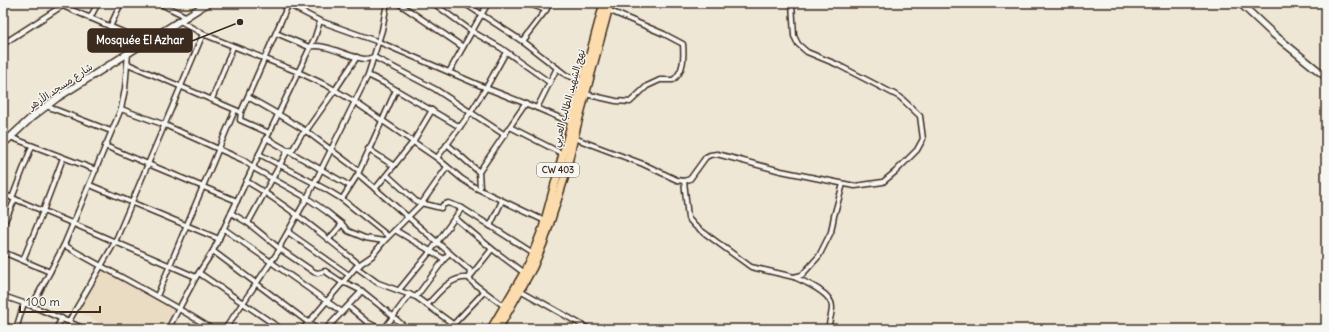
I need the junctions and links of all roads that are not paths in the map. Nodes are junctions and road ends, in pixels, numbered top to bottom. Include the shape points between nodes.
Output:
1 (56, 3) edge
2 (98, 3) edge
3 (121, 3) edge
4 (159, 3) edge
5 (200, 3) edge
6 (208, 3) edge
7 (387, 3) edge
8 (398, 3) edge
9 (433, 3) edge
10 (464, 3) edge
11 (488, 3) edge
12 (527, 3) edge
13 (550, 3) edge
14 (792, 3) edge
15 (1240, 3) edge
16 (63, 4) edge
17 (286, 4) edge
18 (606, 5) edge
19 (546, 10) junction
20 (194, 12) junction
21 (481, 15) junction
22 (187, 17) junction
23 (90, 18) junction
24 (320, 20) junction
25 (180, 21) junction
26 (110, 27) junction
27 (473, 32) junction
28 (276, 33) junction
29 (203, 34) junction
30 (522, 41) junction
31 (146, 42) junction
32 (379, 42) junction
33 (3, 44) edge
34 (233, 47) junction
35 (309, 47) junction
36 (463, 47) junction
37 (506, 52) junction
38 (128, 53) junction
39 (356, 57) junction
40 (374, 57) junction
41 (265, 59) junction
42 (128, 64) junction
43 (557, 68) junction
44 (298, 72) junction
45 (448, 72) junction
46 (368, 75) junction
47 (1326, 76) edge
48 (582, 81) junction
49 (550, 82) junction
50 (181, 86) junction
51 (486, 88) junction
52 (335, 90) junction
53 (396, 90) junction
54 (586, 94) junction
55 (248, 97) junction
56 (212, 99) junction
57 (355, 102) junction
58 (526, 103) junction
59 (46, 106) junction
60 (537, 108) junction
61 (121, 109) junction
62 (235, 110) junction
63 (432, 110) junction
64 (241, 112) junction
65 (471, 112) junction
66 (278, 114) junction
67 (383, 121) junction
68 (574, 124) junction
69 (165, 125) junction
70 (460, 127) junction
71 (510, 127) junction
72 (111, 131) junction
73 (306, 131) junction
74 (269, 133) junction
75 (505, 135) junction
76 (10, 137) junction
77 (266, 138) junction
78 (574, 138) junction
79 (413, 142) junction
80 (3, 144) edge
81 (447, 144) junction
82 (32, 146) junction
83 (105, 146) junction
84 (219, 149) junction
85 (368, 149) junction
86 (288, 150) junction
87 (331, 151) junction
88 (259, 154) junction
89 (563, 154) junction
90 (63, 158) junction
91 (437, 158) junction
92 (148, 163) junction
93 (280, 165) junction
94 (394, 166) junction
95 (253, 167) junction
96 (448, 167) junction
97 (322, 169) junction
98 (96, 170) junction
99 (358, 172) junction
100 (478, 172) junction
101 (387, 175) junction
102 (273, 178) junction
103 (246, 181) junction
104 (684, 182) junction
105 (315, 183) junction
106 (843, 184) junction
107 (90, 185) junction
108 (202, 186) junction
109 (350, 186) junction
110 (480, 188) junction
111 (375, 190) junction
112 (264, 192) junction
113 (3, 194) edge
114 (13, 198) junction
115 (307, 198) junction
116 (342, 199) junction
117 (237, 201) junction
118 (502, 201) junction
119 (132, 203) junction
120 (422, 203) junction
121 (462, 208) junction
122 (43, 212) junction
123 (231, 213) junction
124 (298, 215) junction
125 (407, 217) junction
126 (455, 218) junction
127 (544, 220) junction
128 (248, 223) junction
129 (74, 224) junction
130 (342, 224) junction
131 (187, 225) junction
132 (3, 226) edge
133 (490, 226) junction
134 (224, 229) junction
135 (395, 230) junction
136 (288, 232) junction
137 (388, 236) junction
138 (219, 239) junction
139 (329, 239) junction
140 (384, 241) junction
141 (115, 242) junction
142 (437, 242) junction
143 (64, 245) junction
144 (280, 249) junction
145 (492, 249) junction
146 (213, 251) junction
147 (3, 252) edge
148 (430, 252) junction
149 (449, 253) junction
150 (533, 253) junction
151 (444, 259) junction
152 (23, 260) junction
153 (272, 262) junction
154 (170, 265) junction
155 (358, 266) junction
156 (100, 267) junction
157 (50, 272) junction
158 (199, 272) junction
159 (524, 272) junction
160 (349, 275) junction
161 (196, 277) junction
162 (794, 277) junction
163 (469, 278) junction
164 (343, 283) junction
165 (257, 284) junction
166 (399, 290) junction
167 (520, 290) junction
168 (362, 291) junction
169 (484, 292) junction
170 (410, 294) junction
171 (3, 296) edge
172 (157, 296) junction
173 (416, 297) junction
174 (328, 301) junction
175 (24, 303) junction
176 (243, 304) junction
177 (427, 305) junction
178 (32, 306) junction
179 (348, 306) junction
180 (504, 306) junction
181 (179, 308) junction
182 (342, 312) junction
183 (394, 316) junction
184 (62, 318) junction
185 (69, 321) junction
186 (309, 323) junction
187 (453, 324) junction
188 (3, 325) edge
189 (15, 329) edge
190 (56, 329) edge
191 (85, 329) edge
192 (168, 329) edge
193 (212, 329) edge
194 (225, 329) edge
195 (280, 329) edge
196 (303, 329) edge
197 (317, 329) edge
198 (326, 329) edge
199 (380, 329) edge
200 (384, 329) edge
201 (407, 329) edge
202 (448, 329) edge
203 (456, 329) edge
204 (491, 329) edge
205 (498, 329) edge
206 (589, 329) edge
207 (828, 329) edge

1 - 16 street
2 - 23 street
3 - 26 street
4 - 22 street
5 - 20 street, شارع مسجد الأزهر
6 - 20 street, شارع مسجد الأزهر
7 - 32 street
8 - 36 street
9 - 27 street
10 - 21 street
11 - 21 street
12 - 19 street
13 - 19 street
14 - 106 street via 794,36 806,52 836,64 900,97 920,116 923,139 917,150 895,172 883,182 855,186
15 - 47 street via 1272,33
16 - 23 street
16 - 33 street
17 - 24 street
17 - 28 street
18 - 48 main road, نهج الشهيد الطالب العربي / CW 403
18 - 54 main road, نهج الشهيد الطالب العربي / CW 403
18 - 54 street via 683,44 684,58 680,72 673,80 660,80 647,86 630,102
19 - 30 street
20 - 22 street, شارع مسجد الأزهر
21 - 27 street
21 - 30 street
22 - 25 street, شارع مسجد الأزهر
23 - 26 street
24 - 32 street
24 - 35 street
25 - 29 street
25 - 31 street, شارع مسجد الأزهر
26 - 31 street
27 - 36 street
27 - 37 street
28 - 35 street
28 - 41 street
29 - 34 street
29 - 50 street
30 - 43 street
31 - 38 street, شارع مسجد الأزهر
32 - 40 street
32 - 45 street
34 - 41 street
34 - 56 street
35 - 39 street via 314,46
35 - 44 street
36 - 45 street
37 - 49 street
37 - 51 street
38 - 42 street
38 - 59 street, شارع مسجد الأزهر
39 - 40 street via 367,60
39 - 52 street
40 - 46 street
40 - 65 street via 404,71
41 - 44 street
41 - 55 street
42 - 50 street
42 - 61 street
43 - 48 street via 566,75
43 - 49 street
44 - 52 street
44 - 66 street
45 - 51 street
46 - 53 street
46 - 57 street
48 - 68 main road, نهج الشهيد الطالب العربي / CW 403
49 - 60 street
50 - 56 street
50 - 69 street
51 - 58 street
51 - 65 street
52 - 57 street
52 - 73 street
53 - 63 street
53 - 67 street
54 - 68 main road, نهج الشهيد الطالب العربي / CW 403
55 - 64 street
55 - 66 street
56 - 62 street
57 - 67 street
57 - 87 street
58 - 60 street
58 - 71 street
59 - 72 street
59 - 76 street, شارع مسجد الأزهر
60 - 68 street
61 - 69 street
61 - 72 street
62 - 64 street
62 - 84 street
63 - 70 street
63 - 79 street
64 - 74 street via 240,120
65 - 70 street
65 - 75 street
66 - 73 street
66 - 74 street
67 - 79 street
67 - 85 street
68 - 78 main road, نهج الشهيد الطالب العربي / CW 403
68 - 89 main road, نهج الشهيد الطالب العربي / CW 403
69 - 84 street
69 - 92 street
70 - 81 street
71 - 75 street
71 - 89 street
72 - 83 street
73 - 86 street via 293,148
73 - 87 street
74 - 77 street
75 - 100 street
76 - 80 street, شارع مسجد الأزهر
76 - 82 street
77 - 86 street
77 - 88 street
78 - 104 street
78 - 167 main road, نهج الشهيد الطالب العربي / CW 403 via 544,241
79 - 91 street
79 - 94 street
81 - 91 street
81 - 100 street
82 - 90 street
82 - 114 street
83 - 92 street
83 - 98 street
84 - 95 street
84 - 108 street
85 - 94 street
85 - 99 street
86 - 93 street
86 - 97 street
87 - 97 street
87 - 99 street
88 - 93 street
88 - 95 street
89 - 127 main road, نهج الشهيد الطالب العربي / CW 403
90 - 98 street
90 - 122 street
91 - 96 street
92 - 108 street
92 - 119 street
93 - 102 street
93 - 105 street
94 - 101 street
95 - 102 street
95 - 103 street
96 - 110 street via 462,179
96 - 120 street
97 - 105 street
97 - 109 street
98 - 107 street
99 - 109 street
99 - 111 street
100 - 110 street
101 - 111 street
101 - 120 street via 417,202
102 - 112 street
102 - 115 street
103 - 112 street
103 - 117 street
104 - 106 street via 690,179 706,157 716,154
104 - 162 street via 688,218 696,226 751,267
105 - 115 street
105 - 116 street
106 - 162 street via 831,232 819,256 802,275
107 - 119 street
107 - 129 street
108 - 117 street
108 - 131 street
109 - 116 street
110 - 118 street
111 - 125 street
112 - 124 street
112 - 128 street
113 - 114 street
114 - 122 street
114 - 132 street
115 - 124 street
115 - 130 street
116 - 137 street
117 - 123 street
118 - 127 street
118 - 133 street
119 - 131 street
119 - 141 street
120 - 121 street via 441,208 443,204 448,203
120 - 125 street
121 - 126 street
121 - 133 street
122 - 129 street
122 - 152 street
123 - 128 street
123 - 134 street
124 - 136 street
124 - 139 street
125 - 135 street
125 - 142 street
126 - 142 street
126 - 145 street
127 - 150 main road, نهج الشهيد الطالب العربي / CW 403
128 - 144 street
129 - 141 street
129 - 143 street
130 - 139 street
130 - 140 street via 348,231 365,238
131 - 138 street
131 - 154 street
133 - 150 street
134 - 138 street
134 - 153 street
135 - 137 street
135 - 148 street
136 - 144 street
136 - 160 street
137 - 140 street
138 - 146 street
139 - 155 street
140 - 155 street via 372,256
141 - 154 street
141 - 156 street
142 - 148 street
142 - 149 street
143 - 156 street
143 - 157 street
144 - 153 street
144 - 164 street via 314,272 325,271
145 - 159 street
145 - 163 street
146 - 158 street
146 - 165 street
147 - 152 street
148 - 151 street
148 - 166 street
149 - 151 street
149 - 163 street via 470,270
150 - 159 main road, نهج الشهيد الطالب العربي / CW 403
151 - 173 street
152 - 157 street
153 - 165 street
153 - 174 street
154 - 161 street
154 - 172 street
155 - 160 street
155 - 166 street via 378,283
156 - 172 street
156 - 185 street
157 - 178 street
158 - 161 street
158 - 176 street
159 - 180 main road, نهج الشهيد الطالب العربي / CW 403
160 - 164 street
161 - 181 street
162 - 207 street via 829,298 832,306
163 - 169 street
163 - 177 street via 461,277 448,284
164 - 168 street
164 - 174 street
165 - 176 street
165 - 186 street
166 - 170 street
167 - 205 main road, نهج الشهيد الطالب العربي / CW 403
167 - 206 street
168 - 179 street
168 - 183 street
169 - 180 street
169 - 187 street
170 - 173 street
170 - 183 street
171 - 175 street
172 - 181 street
173 - 177 street
174 - 182 street
174 - 186 street
175 - 178 street
175 - 189 street
176 - 194 street
176 - 195 street
177 - 187 street
178 - 184 street
179 - 182 street
179 - 199 street
180 - 204 main road, نهج الشهيد الطالب العربي / CW 403
181 - 192 street
181 - 193 street
182 - 198 street
183 - 200 street
183 - 201 street
184 - 185 street
184 - 190 street
185 - 191 street
186 - 196 street
186 - 197 street
187 - 202 street
187 - 203 street
188 - 189 street

